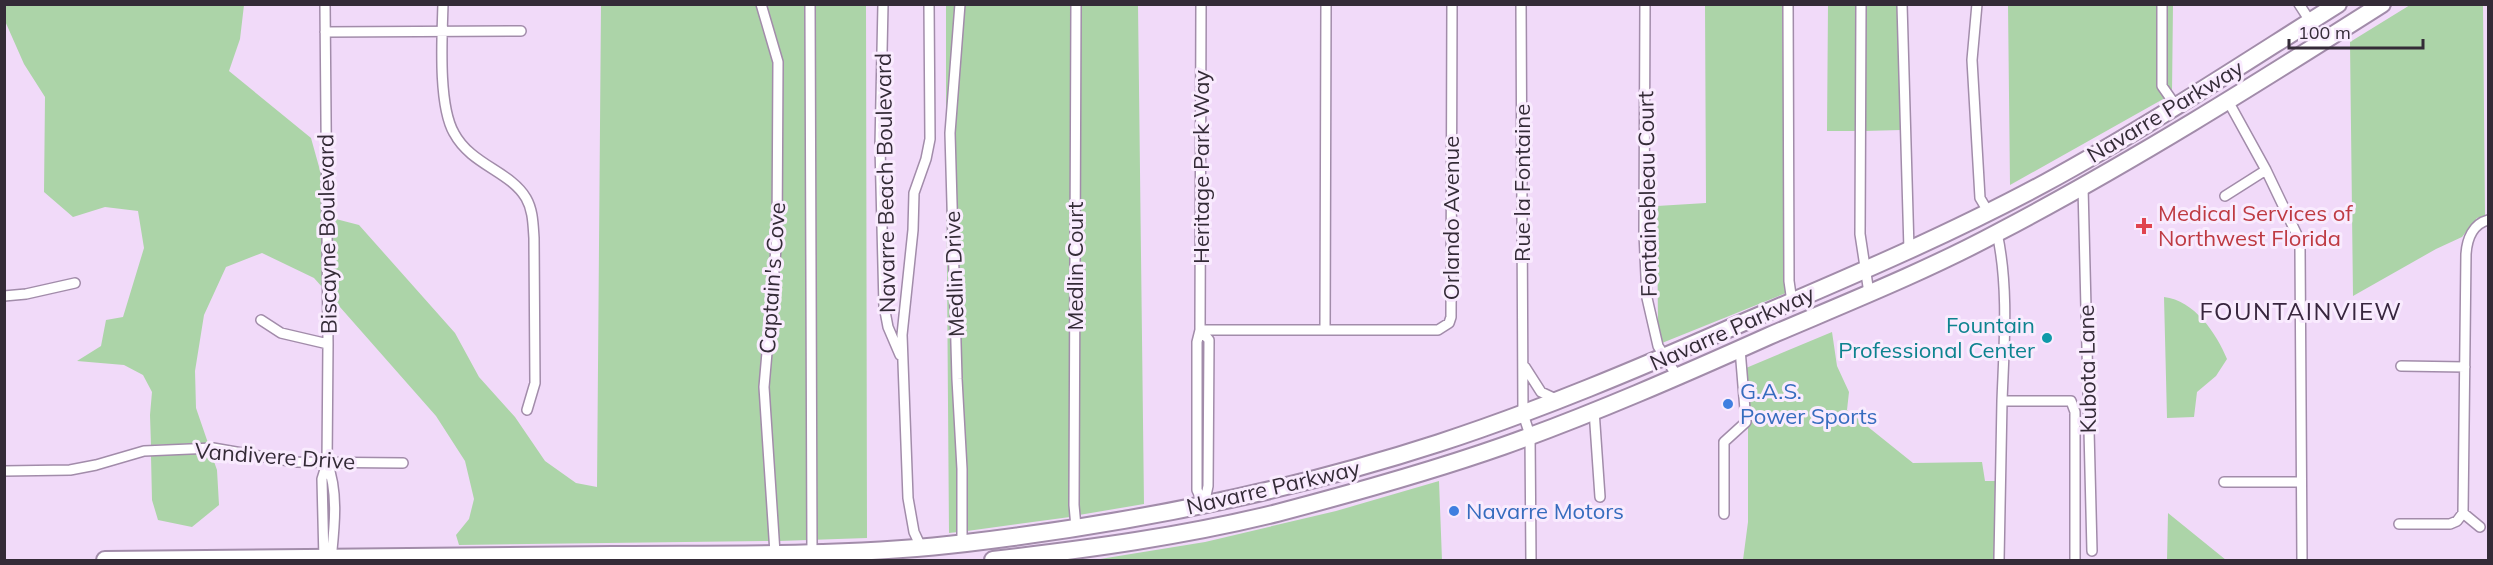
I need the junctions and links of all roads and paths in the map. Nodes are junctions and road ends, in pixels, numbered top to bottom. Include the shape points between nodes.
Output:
1 (325, 4) edge
2 (443, 4) edge
3 (761, 4) edge
4 (810, 4) edge
5 (883, 4) edge
6 (929, 4) edge
7 (960, 4) edge
8 (1076, 4) edge
9 (1201, 4) edge
10 (1326, 4) edge
11 (1452, 4) edge
12 (1521, 4) edge
13 (1645, 4) edge
14 (1788, 4) edge
15 (1861, 4) edge
16 (1902, 4) edge
17 (1977, 4) edge
18 (2162, 4) edge
19 (2299, 4) edge
20 (2338, 4) edge
21 (2382, 4) edge
22 (2310, 21) junction
23 (442, 31) junction
24 (521, 31) dead end
25 (325, 32) junction
26 (2228, 101) junction
27 (2176, 106) junction
28 (2266, 170) junction
29 (2083, 187) junction
30 (2225, 196) dead end
31 (1989, 213) junction
32 (2488, 220) edge
33 (1997, 233) junction
34 (1909, 250) junction
35 (1864, 270) junction
36 (75, 283) dead end
37 (1869, 293) junction
38 (4, 296) edge
39 (1792, 302) junction
40 (261, 320) dead end
41 (1200, 330) junction
42 (1325, 330) junction
43 (328, 344) junction
44 (1740, 349) junction
45 (1666, 357) junction
46 (902, 360) junction
47 (1523, 362) junction
48 (2401, 366) dead end
49 (2465, 367) junction
50 (1677, 376) junction
51 (1558, 400) junction
52 (2002, 401) junction
53 (527, 410) dead end
54 (1594, 410) junction
55 (1523, 414) junction
56 (1530, 435) junction
57 (327, 463) junction
58 (403, 463) dead end
59 (4, 471) edge
60 (2224, 482) dead end
61 (2301, 482) junction
62 (1600, 497) dead end
63 (1204, 505) junction
64 (1275, 513) junction
65 (2463, 513) junction
66 (1724, 514) dead end
67 (2399, 524) dead end
68 (1076, 527) junction
69 (2480, 527) dead end
70 (962, 543) junction
71 (921, 546) junction
72 (2092, 551) dead end
73 (812, 552) junction
74 (775, 554) junction
75 (327, 559) edge
76 (998, 560) edge
77 (105, 561) edge
78 (1531, 561) edge
79 (1999, 561) edge
80 (2075, 561) edge
81 (2302, 561) edge

1 - 25 street, Biscayne Boulevard
2 - 23 street
3 - 74 street, Captain's Cove via 778,62 777,237 764,387
4 - 73 street
5 - 46 street, Navarre Beach Boulevard via 880,146 884,306
6 - 46 street, Navarre Beach Boulevard via 930,139 914,193
7 - 70 street, Medlin Drive via 950,133
8 - 68 street, Medlin Court
9 - 41 street, Heritage Park Way
10 - 42 street
11 - 42 street, Orlando Avenue via 1449,323 1438,330
12 - 47 street, Rue la Fontaine
13 - 45 street, Fontainebleau Court via 1647,298 1659,346
14 - 39 street via 1788,281
15 - 35 street via 1860,234
16 - 34 street
17 - 31 street via 1972,60 1980,198
18 - 27 street via 2163,86
19 - 22 street
20 - 22 highway, Navarre Parkway
21 - 26 highway, Navarre Parkway
22 - 27 highway, Navarre Parkway
23 - 24 street
23 - 25 street
23 - 53 street via 449,123 468,152 518,187 532,215 535,383
25 - 43 street, Biscayne Boulevard
26 - 28 street
26 - 29 highway, Navarre Parkway
27 - 31 highway, Navarre Parkway
28 - 30 street
28 - 61 street via 2300,248
29 - 33 highway, Navarre Parkway
29 - 72 street, Kubota Lane
31 - 34 highway, Navarre Parkway
32 - 49 street via 2467,241
33 - 37 highway, Navarre Parkway
33 - 52 street via 2003,286
34 - 35 highway, Navarre Parkway
35 - 37 street
35 - 39 highway, Navarre Parkway
36 - 38 street
37 - 44 highway, Navarre Parkway
39 - 45 highway, Navarre Parkway
40 - 43 street via 281,333
41 - 42 street, Orlando Avenue
41 - 63 street, Heritage Park Way via 1197,490
43 - 57 street, Biscayne Boulevard
44 - 50 highway, Navarre Parkway
44 - 66 street via 1746,422 1724,442
45 - 50 street, Fontainebleau Court
45 - 51 highway, Navarre Parkway
46 - 71 street via 908,498 914,532
47 - 51 street, Rue la Fontaine via 1541,392
47 - 55 street, Rue la Fontaine
48 - 49 street
49 - 65 street
50 - 54 highway, Navarre Parkway
51 - 55 highway, Navarre Parkway
52 - 79 street
52 - 80 street via 2071,400 2075,411
54 - 56 highway, Navarre Parkway
54 - 62 street
55 - 56 street, Rue la Fontaine
55 - 63 highway, Navarre Parkway via 1353,469
56 - 64 highway, Navarre Parkway via 1380,485
56 - 78 street, Rue la Fontaine
57 - 58 street, Vandivere Drive
57 - 59 street, Vandivere Drive via 276,460 213,448 144,451 70,470
57 - 75 street, Biscayne Boulevard via 332,476 334,536
60 - 61 street
61 - 81 street
63 - 64 highway via 1241,515
63 - 68 highway, Navarre Parkway
63 - 76 highway via 1187,524
64 - 76 highway, Navarre Parkway via 1175,535
65 - 67 street via 2450,524
65 - 69 street
68 - 70 highway, Navarre Parkway
70 - 71 highway, Navarre Parkway
71 - 73 highway, Navarre Parkway
73 - 74 highway, Navarre Parkway
74 - 75 highway, Navarre Parkway
75 - 77 highway, Navarre Parkway

